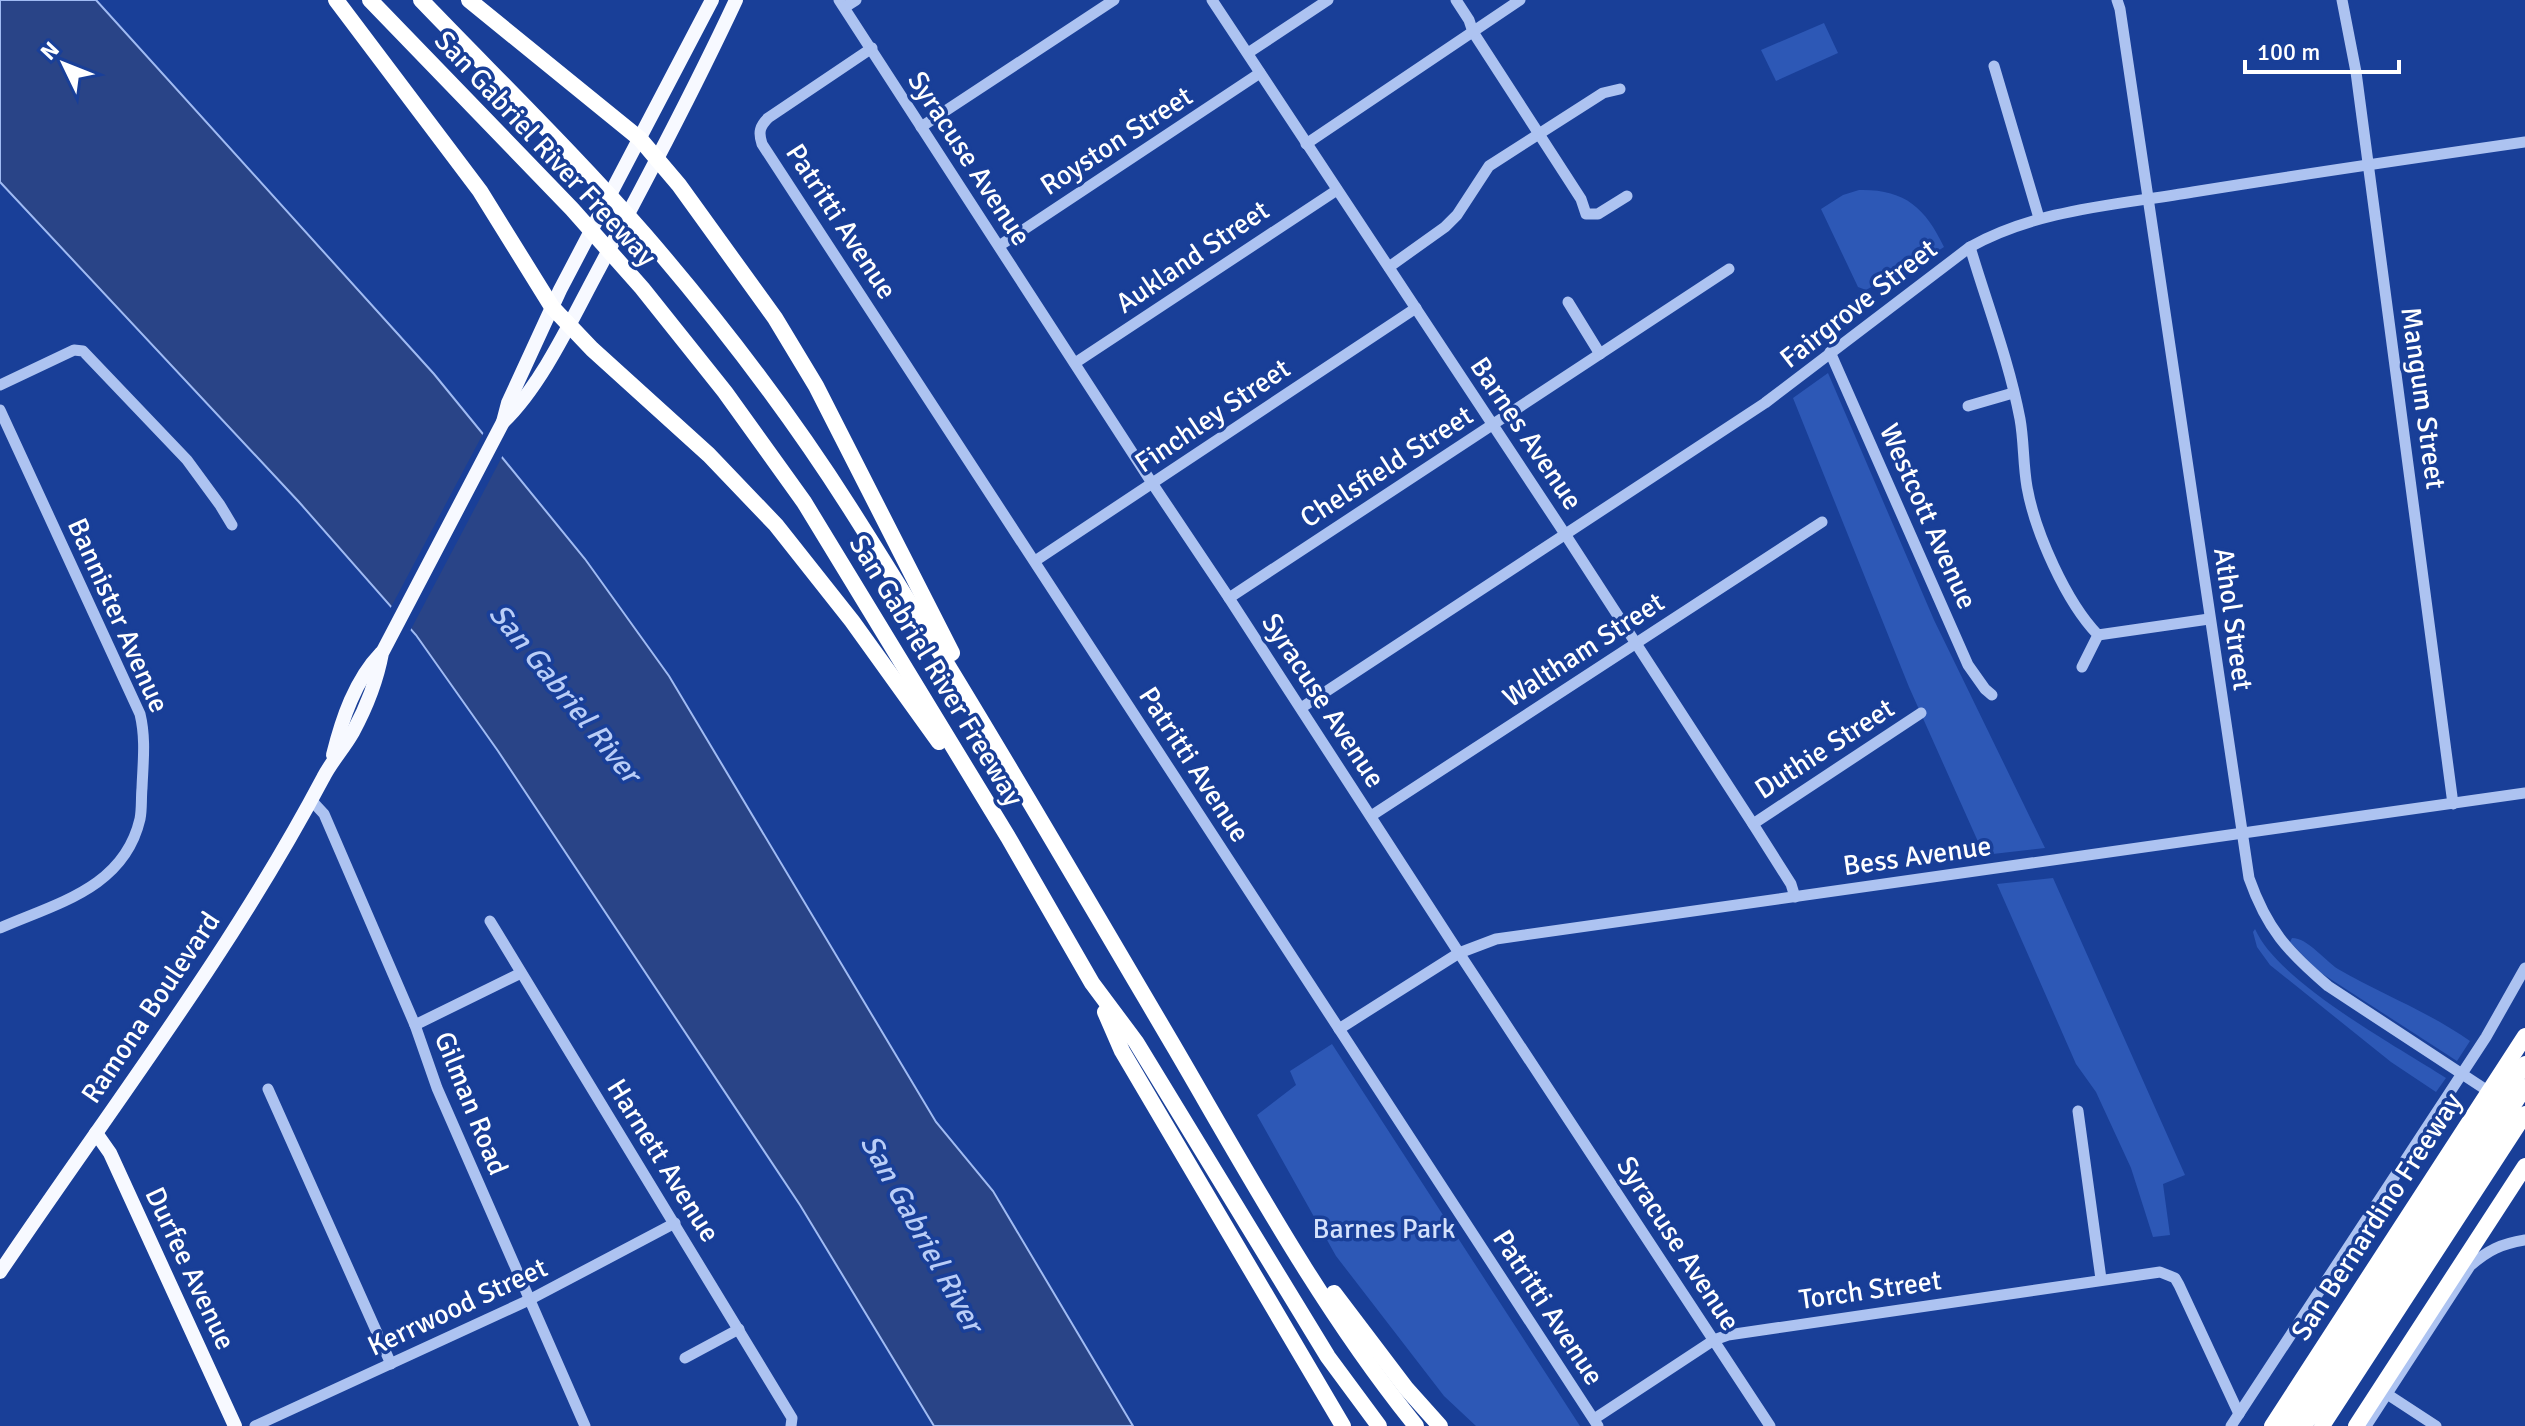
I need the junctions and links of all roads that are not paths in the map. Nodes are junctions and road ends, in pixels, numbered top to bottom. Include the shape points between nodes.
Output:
1 (336, 0) edge
2 (370, 0) edge
3 (421, 0) edge
4 (469, 0) edge
5 (712, 0) edge
6 (736, 0) edge
7 (856, 0) edge
8 (1114, 0) edge
9 (1212, 0) edge
10 (1328, 0) edge
11 (1456, 0) edge
12 (1520, 0) edge
13 (2117, 0) edge
14 (2342, 0) edge
15 (842, 4) edge
16 (1473, 32) junction
17 (872, 48) junction
18 (1248, 53) junction
19 (1994, 66) dead end
20 (1260, 73) junction
21 (1620, 89) dead end
22 (921, 127) junction
23 (1539, 134) junction
24 (640, 139) junction
25 (2525, 142) edge
26 (1306, 144) junction
27 (657, 158) junction
28 (2369, 164) junction
29 (1337, 190) junction
30 (1627, 196) dead end
31 (2148, 200) junction
32 (2039, 218) junction
33 (999, 246) junction
34 (1970, 247) junction
35 (1389, 267) junction
36 (1729, 269) dead end
37 (1568, 302) dead end
38 (552, 307) junction
39 (1416, 308) junction
40 (568, 326) junction
41 (1830, 352) junction
42 (1600, 354) junction
43 (1075, 363) junction
44 (0, 385) edge
45 (2013, 393) junction
46 (1968, 406) dead end
47 (0, 410) edge
48 (503, 422) junction
49 (1492, 425) junction
50 (1152, 483) junction
51 (1822, 522) dead end
52 (232, 525) dead end
53 (1565, 534) junction
54 (1035, 561) junction
55 (1229, 598) junction
56 (2209, 619) junction
57 (2098, 635) junction
58 (1635, 644) junction
59 (2082, 667) dead end
60 (1992, 695) dead end
61 (1301, 708) junction
62 (1921, 713) dead end
63 (1005, 758) junction
64 (2525, 793) edge
65 (311, 800) junction
66 (2453, 804) junction
67 (1371, 816) junction
68 (1753, 824) junction
69 (2241, 832) junction
70 (1008, 837) junction
71 (1795, 897) junction
72 (490, 921) dead end
73 (0, 928) edge
74 (1459, 953) junction
75 (2525, 968) edge
76 (521, 973) junction
77 (1092, 983) junction
78 (2525, 1024) edge
79 (415, 1025) junction
80 (1339, 1029) junction
81 (2525, 1036) edge
82 (2517, 1063) edge
83 (2525, 1087) edge
84 (268, 1089) dead end
85 (2078, 1111) dead end
86 (2525, 1114) edge
87 (2525, 1132) edge
88 (96, 1133) junction
89 (2498, 1154) junction
90 (2525, 1166) edge
91 (1260, 1193) junction
92 (675, 1223) junction
93 (2525, 1240) edge
94 (0, 1272) edge
95 (2101, 1279) junction
96 (529, 1300) junction
97 (739, 1329) junction
98 (1714, 1340) junction
99 (685, 1358) dead end
100 (391, 1364) junction
101 (2387, 1394) junction
102 (2239, 1414) junction
103 (1596, 1423) edge
104 (1343, 1424) edge
105 (235, 1426) edge
106 (255, 1426) edge
107 (585, 1426) edge
108 (791, 1426) edge
109 (1379, 1426) edge
110 (1416, 1426) edge
111 (1440, 1426) edge
112 (1770, 1426) edge
113 (2231, 1426) edge
114 (2272, 1426) edge
115 (2288, 1426) edge
116 (2304, 1426) edge
117 (2322, 1426) edge
118 (2356, 1426) edge
119 (2366, 1426) edge
120 (2436, 1426) edge

1 - 38 highway via 480,191
2 - 70 highway, San Gabriel River Freeway via 572,209 725,392 804,502
3 - 63 highway, San Gabriel River Freeway via 644,234 766,386 849,505
4 - 24 highway
5 - 24 main road, Ramona Boulevard
6 - 27 main road, Ramona Boulevard
7 - 15 street
8 - 22 street
9 - 18 street, Barnes Avenue
10 - 18 street
11 - 16 street
12 - 16 street
13 - 31 street, Athol Street
14 - 28 street, Mangum Street
15 - 17 street, Syracuse Avenue
16 - 23 street
16 - 26 street
17 - 22 street, Syracuse Avenue
17 - 54 street, Patritti Avenue via 781,108 761,126 759,136
18 - 20 street, Barnes Avenue
19 - 32 street
20 - 26 street, Barnes Avenue
20 - 33 street, Royston Street
21 - 23 street via 1603,93
22 - 33 street, Syracuse Avenue
23 - 30 street via 1586,214 1598,214
23 - 35 street via 1489,166 1457,215
24 - 27 highway
24 - 38 main road, Ramona Boulevard
25 - 28 street, Fairgrove Street
26 - 29 street, Barnes Avenue
27 - 40 main road, Ramona Boulevard
27 - 63 highway via 775,318 816,386
28 - 31 street, Fairgrove Street
28 - 66 street, Mangum Street
29 - 35 street, Barnes Avenue
29 - 43 street, Aukland Street
31 - 32 street, Fairgrove Street
31 - 56 street, Athol Street
32 - 34 street, Fairgrove Street
33 - 43 street, Syracuse Avenue
34 - 41 street, Fairgrove Street
34 - 45 street
35 - 39 street, Barnes Avenue
36 - 42 street, Chelsfield Street
37 - 42 street
38 - 40 highway
38 - 48 main road, Ramona Boulevard
39 - 49 street, Barnes Avenue
39 - 50 street, Finchley Street
40 - 48 main road, Ramona Boulevard via 518,408
40 - 70 highway via 709,455 776,525
41 - 53 street, Fairgrove Street via 1765,403
41 - 60 street, Westcott Avenue via 1968,665
42 - 49 street, Chelsfield Street
43 - 50 street, Syracuse Avenue
44 - 52 street via 74,350 83,351 187,460
45 - 46 street
45 - 57 street via 2039,535 2083,620
47 - 73 street, Bannister Avenue via 145,735 140,818 115,870 98,884
48 - 65 main road, Ramona Boulevard via 385,646 366,669 340,725 331,763
49 - 53 street, Barnes Avenue
49 - 55 street, Chelsfield Street
50 - 54 street, Finchley Street
50 - 55 street, Syracuse Avenue
51 - 58 street, Waltham Street
53 - 58 street, Barnes Avenue
53 - 61 street, Fairgrove Street
54 - 80 street, Patritti Avenue
55 - 61 street, Syracuse Avenue
56 - 57 street
56 - 69 street, Athol Street
57 - 59 street
58 - 67 street, Waltham Street
58 - 68 street, Barnes Avenue
61 - 67 street, Syracuse Avenue
62 - 68 street, Duthie Street
63 - 91 highway, San Gabriel River Freeway
64 - 66 street, Bess Avenue
65 - 79 street, Gilman Road via 324,814
65 - 88 main road, Ramona Boulevard via 270,874
66 - 69 street, Bess Avenue
67 - 74 street, Syracuse Avenue
68 - 71 street, Barnes Avenue
69 - 71 street, Bess Avenue
69 - 86 street, Athol Street via 2255,896 2285,946 2328,986
70 - 77 highway, San Gabriel River Freeway
71 - 74 street, Bess Avenue via 1496,939
72 - 76 street, Harnett Avenue
74 - 80 street, Bess Avenue
74 - 98 street, Syracuse Avenue
75 - 102 street via 2486,1037
76 - 79 street
76 - 92 street, Harnett Avenue
77 - 104 highway via 1122,1051
77 - 109 highway, San Gabriel River Freeway via 1136,1042 1328,1357
78 - 82 highway
79 - 96 street, Gilman Road
80 - 103 street, Patritti Avenue
81 - 82 highway, San Bernardino Freeway
82 - 114 highway, San Bernardino Freeway
82 - 115 highway
83 - 116 highway
84 - 100 street
85 - 95 street
86 - 89 highway
87 - 89 highway
88 - 94 main road, Ramona Boulevard
88 - 105 main road, Durfee Avenue via 110,1153
89 - 117 highway
90 - 118 highway
91 - 110 highway, San Gabriel River Freeway via 1348,1334
91 - 111 highway via 1380,1355
92 - 96 street, Kerrwood Street
92 - 97 street, Harnett Avenue
93 - 101 street via 2501,1244 2470,1266
95 - 98 street, Torch Street
95 - 102 street, Torch Street via 2160,1272 2175,1278
96 - 100 street, Kerrwood Street
96 - 107 street, Gilman Road
97 - 99 street
97 - 108 street, Harnett Avenue via 792,1418
98 - 103 street, Torch Street
98 - 112 street, Syracuse Avenue
100 - 106 street, Kerrwood Street
101 - 119 street
101 - 120 street
102 - 113 street

